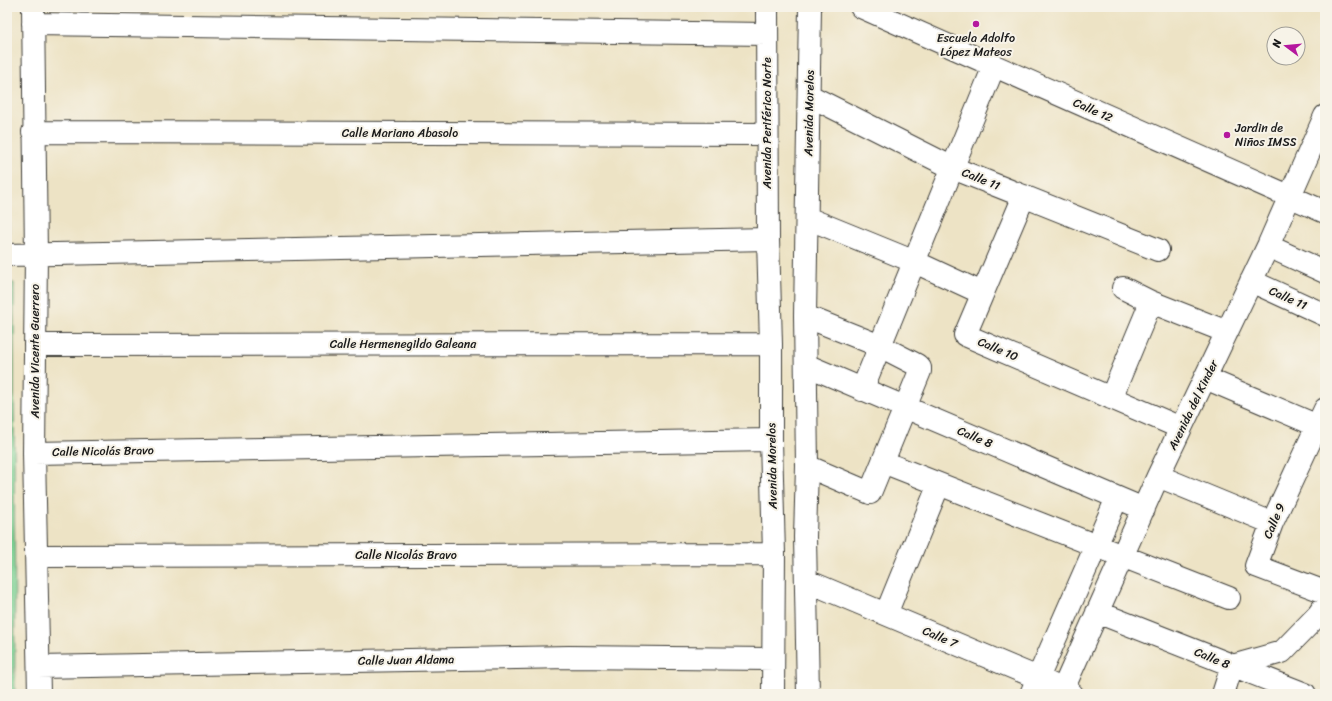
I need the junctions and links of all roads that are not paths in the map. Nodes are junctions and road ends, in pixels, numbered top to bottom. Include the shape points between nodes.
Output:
1 (768, 7) edge
2 (810, 7) edge
3 (861, 7) edge
4 (33, 16) edge
5 (767, 34) junction
6 (994, 66) junction
7 (810, 96) junction
8 (1325, 116) edge
9 (33, 132) junction
10 (767, 134) junction
11 (953, 168) junction
12 (1024, 196) junction
13 (1289, 197) junction
14 (1325, 212) edge
15 (807, 218) junction
16 (768, 239) junction
17 (1268, 246) junction
18 (1158, 250) dead end
19 (7, 255) edge
20 (36, 255) junction
21 (915, 262) junction
22 (1325, 272) edge
23 (1251, 281) junction
24 (1123, 288) dead end
25 (982, 294) junction
26 (1151, 302) junction
27 (1325, 314) edge
28 (805, 316) junction
29 (1227, 332) junction
30 (771, 344) junction
31 (35, 345) junction
32 (880, 346) junction
33 (806, 366) junction
34 (1205, 378) junction
35 (862, 390) junction
36 (1111, 398) junction
37 (905, 408) junction
38 (1323, 421) edge
39 (1181, 428) junction
40 (771, 440) junction
41 (34, 453) junction
42 (883, 462) junction
43 (807, 466) junction
44 (1158, 476) junction
45 (939, 484) junction
46 (1118, 498) junction
47 (1144, 509) junction
48 (1272, 523) junction
49 (1097, 545) junction
50 (774, 554) junction
51 (1123, 555) junction
52 (37, 556) junction
53 (807, 581) junction
54 (1325, 592) edge
55 (1229, 598) dead end
56 (1325, 605) edge
57 (1097, 612) junction
58 (886, 614) junction
59 (773, 659) junction
60 (1232, 666) junction
61 (39, 667) junction
62 (1035, 686) edge
63 (1066, 693) edge
64 (38, 694) edge
65 (773, 694) edge
66 (808, 694) edge
67 (1223, 694) edge
68 (1305, 694) edge

1 - 5 street, Avenida Periférico Norte
2 - 7 street, Avenida Morelos
3 - 6 street, Calle 12
4 - 5 street
4 - 9 street, Avenida Vicente Guerrero
5 - 10 street, Avenida Periférico Norte
6 - 11 street
6 - 13 street, Calle 12
7 - 11 street, Calle 11
7 - 15 street, Avenida Morelos
8 - 13 street, Avenida del Kinder
9 - 10 street, Calle Mariano Abasolo
9 - 20 street, Avenida Vicente Guerrero
10 - 16 street, Avenida Periférico Norte
11 - 12 street, Calle 11
11 - 21 street
12 - 18 street, Calle 11
12 - 25 street
13 - 14 street, Calle 12
13 - 17 street, Avenida del Kinder
15 - 21 street
15 - 28 street, Avenida Morelos
16 - 20 street
16 - 30 street, Avenida Morelos
17 - 22 street
17 - 23 street, Avenida del Kinder
19 - 20 street
20 - 31 street, Avenida Vicente Guerrero
21 - 25 street
21 - 32 street
23 - 27 street, Calle 11
23 - 29 street, Avenida del Kinder
24 - 26 street
25 - 36 street, Calle 10 via 965,335
26 - 29 street
26 - 36 street
28 - 32 street
28 - 33 street, Avenida Morelos
29 - 34 street, Avenida del Kinder
30 - 31 street, Calle Hermenegildo Galeana
30 - 40 street, Avenida Morelos
31 - 41 street, Avenida Vicente Guerrero
32 - 35 street
32 - 37 street via 917,364 920,368
33 - 35 street, Calle 8
33 - 43 street, Avenida Morelos
34 - 38 street
34 - 39 street, Avenida del Kinder
35 - 37 street, Calle 8
36 - 39 street, Calle 10
37 - 42 street
37 - 46 street, Calle 8
38 - 48 street, Calle 9
39 - 44 street, Avenida del Kinder
40 - 41 street, Calle Nicolás Bravo
40 - 50 street, Avenida Morelos
41 - 52 street, Avenida Vicente Guerrero
42 - 43 street via 870,493
42 - 45 street
43 - 53 street, Avenida Morelos
44 - 47 street, Avenida del Kinder
44 - 48 street
45 - 49 street
45 - 58 street
46 - 47 street, Calle 8
46 - 49 street
47 - 51 street, Avenida del Kinder
48 - 54 street, Calle 9 via 1256,566
49 - 51 street
49 - 62 street
50 - 52 street, Calle Nicolás Bravo
50 - 59 street, Avenida Morelos
51 - 55 street
51 - 57 street, Avenida del Kinder
52 - 61 street, Avenida Vicente Guerrero
53 - 58 street, Calle 7
53 - 66 street
56 - 60 street via 1282,652
57 - 60 street, Calle 8
57 - 63 street, Avenida del Kinder
58 - 62 street, Calle 7
59 - 61 street, Calle Juan Aldama via 569,657
59 - 65 street, Avenida Morelos
60 - 67 street
60 - 68 street, Calle 8
61 - 64 street, Avenida Vicente Guerrero
62 - 63 street, Calle 7

